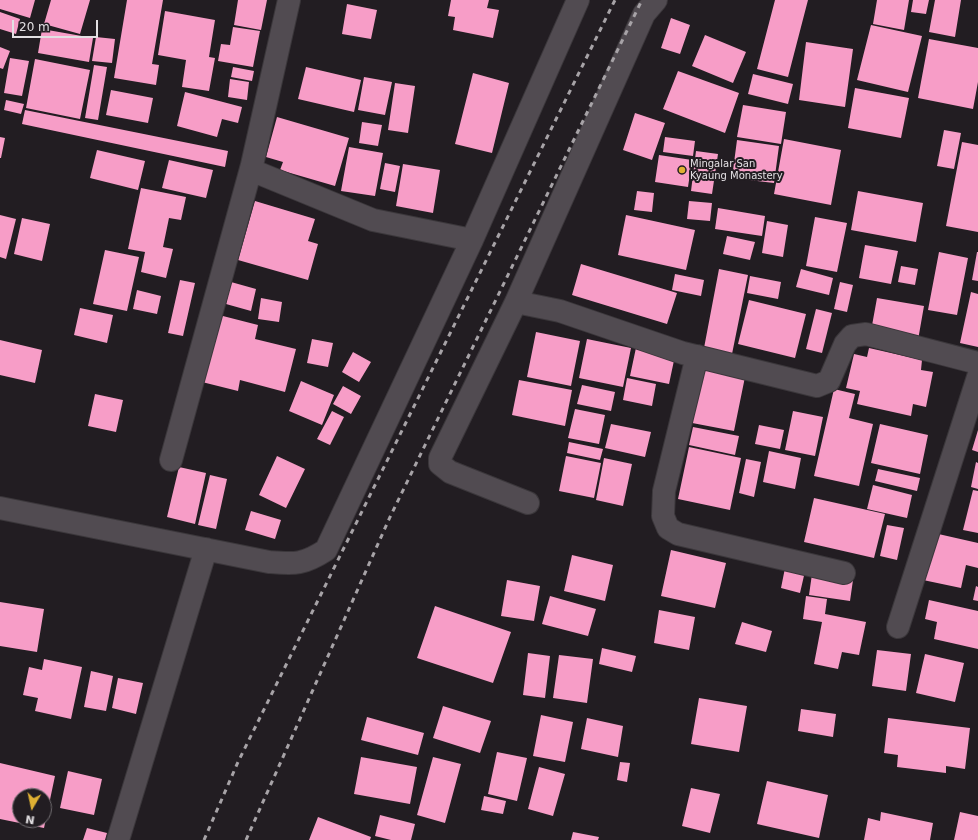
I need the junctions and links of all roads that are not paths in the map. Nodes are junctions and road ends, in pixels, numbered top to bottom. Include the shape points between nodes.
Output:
1 (289, 0) edge
2 (578, 0) edge
3 (656, 0) edge
4 (252, 165) junction
5 (472, 240) junction
6 (516, 302) junction
7 (697, 356) junction
8 (978, 363) edge
9 (978, 377) edge
10 (171, 460) dead end
11 (528, 503) dead end
12 (0, 508) edge
13 (206, 550) junction
14 (844, 574) dead end
15 (898, 627) dead end
16 (118, 840) edge

1 - 4 street
2 - 5 street
3 - 6 street via 644,14
4 - 5 street via 256,172 373,220
4 - 10 street
5 - 13 street via 326,550 310,560 294,564
6 - 7 street via 560,312
6 - 11 street via 442,452 440,464 450,472
7 - 8 street via 817,386 829,381 844,344 852,336 866,334
7 - 14 street via 664,491 663,516 668,528 678,534
9 - 15 street
12 - 13 street
13 - 16 street

